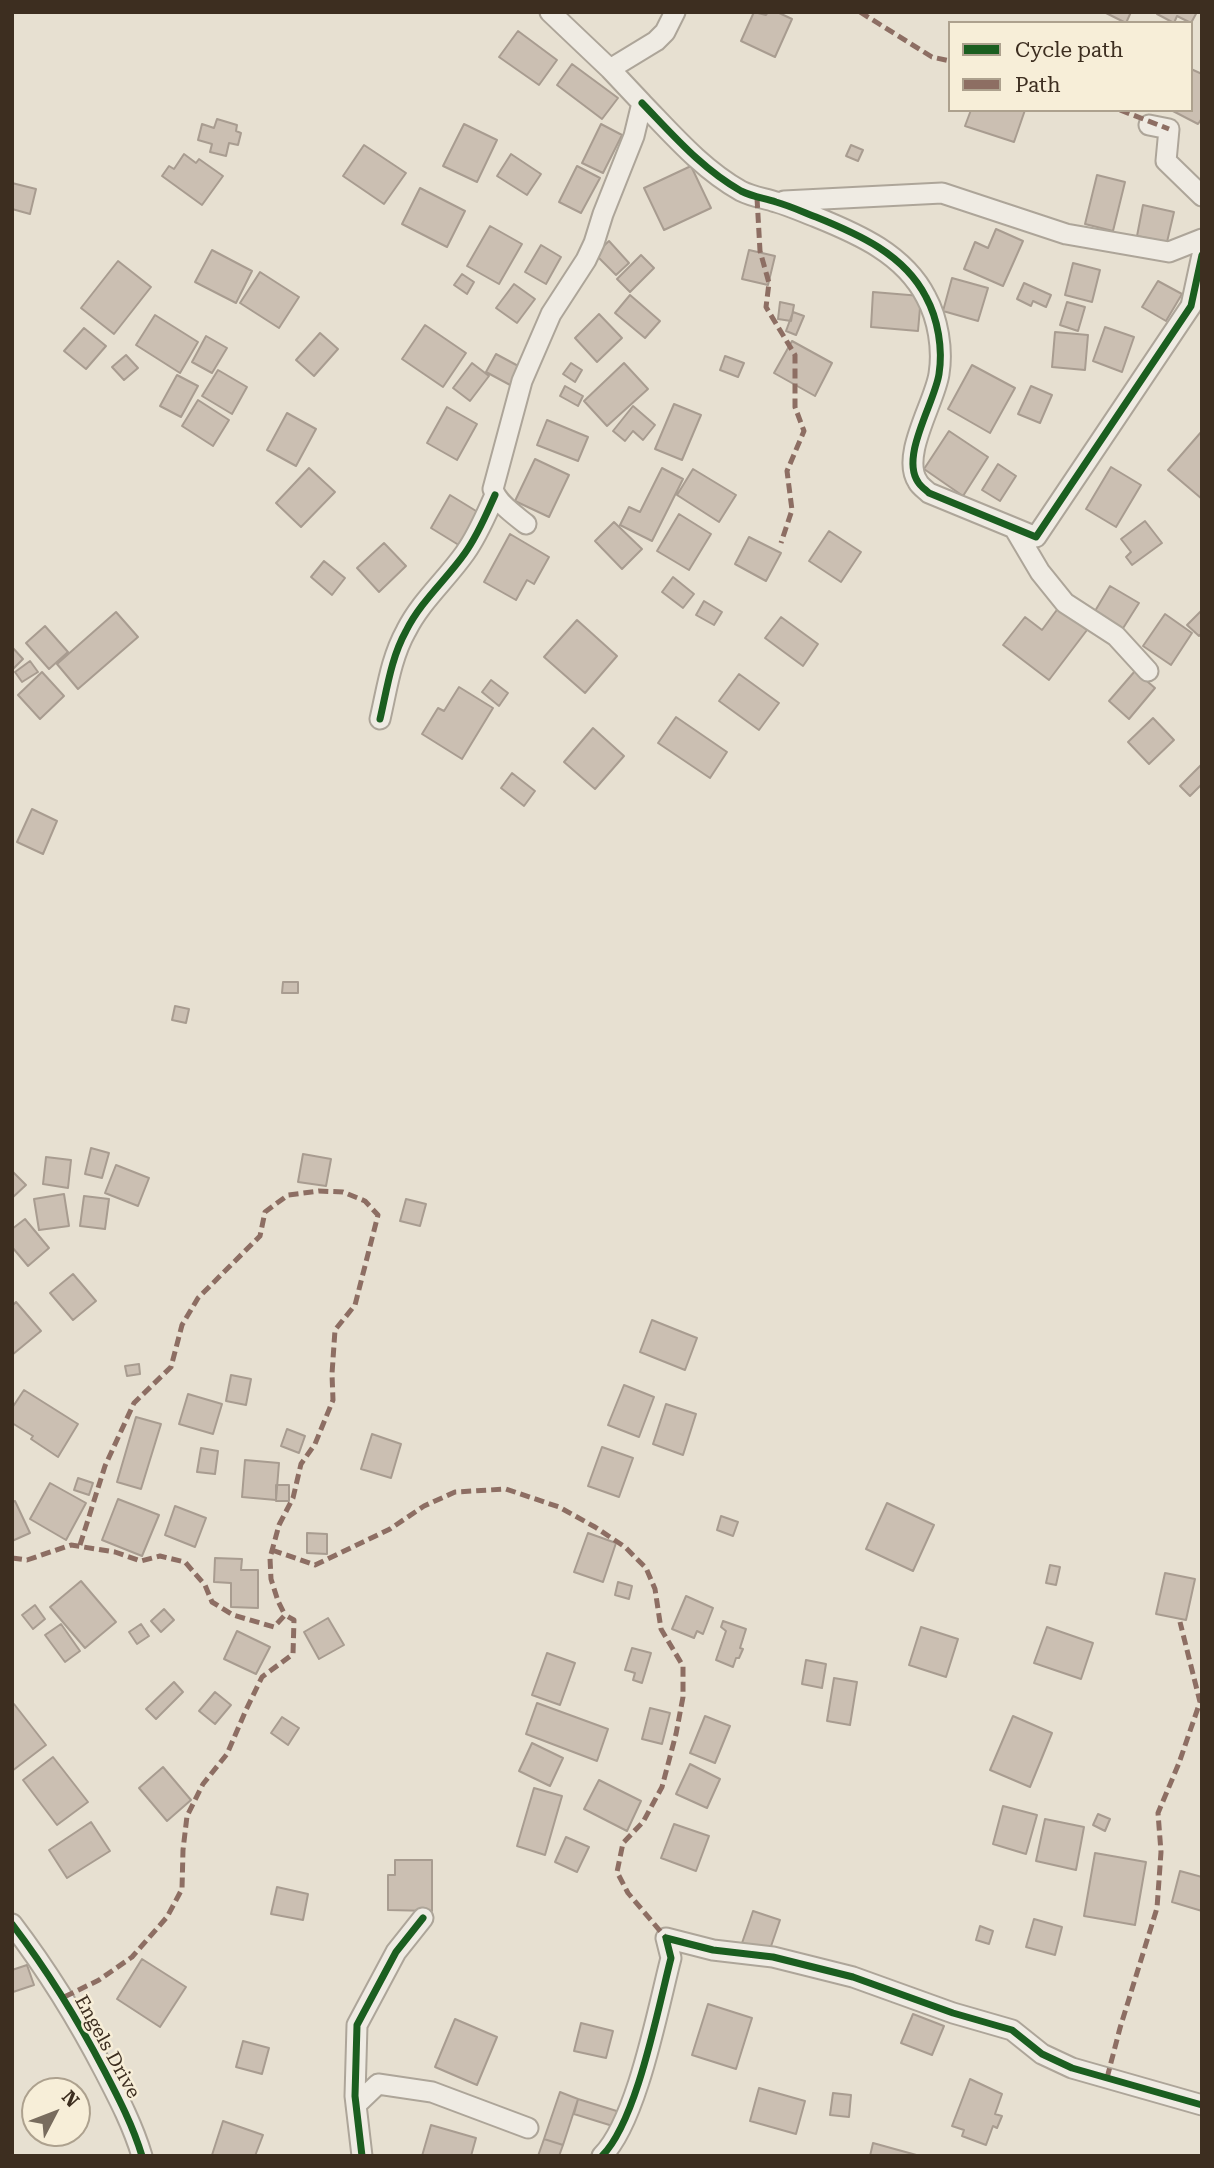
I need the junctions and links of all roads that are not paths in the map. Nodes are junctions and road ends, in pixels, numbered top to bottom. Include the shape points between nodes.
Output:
1 (550, 12) edge
2 (675, 12) edge
3 (610, 69) junction
4 (642, 103) junction
5 (1149, 125) dead end
6 (1202, 197) edge
7 (776, 202) junction
8 (1202, 239) edge
9 (1202, 255) edge
10 (495, 495) junction
11 (526, 524) dead end
12 (1014, 528) junction
13 (1148, 671) dead end
14 (380, 719) dead end
15 (423, 1918) dead end
16 (12, 1924) edge
17 (356, 2105) junction
18 (1202, 2105) edge
19 (528, 2128) dead end
20 (142, 2156) edge
21 (362, 2156) edge
22 (602, 2156) edge

1 - 3 street
2 - 3 street via 656,41
3 - 4 street
4 - 7 street via 717,176 757,198
4 - 10 street via 594,243 548,321 522,381
5 - 6 street via 1169,129 1166,161
7 - 8 street via 942,194 1066,234 1169,252
7 - 12 street via 858,234 895,259 927,297 940,336 939,375 914,453 917,481 929,493
9 - 12 street via 1191,306 1036,537
10 - 11 street
10 - 14 street via 464,555 406,630 394,655
12 - 13 street via 1065,603 1116,636
15 - 17 street via 396,1952 357,2025
16 - 20 street, Engels Drive via 80,2025 133,2126
17 - 19 street via 378,2084 432,2092
17 - 21 street
18 - 22 street via 1072,2068 1042,2054 1012,2030 853,1977 666,1938 671,1958 639,2080 626,2115

